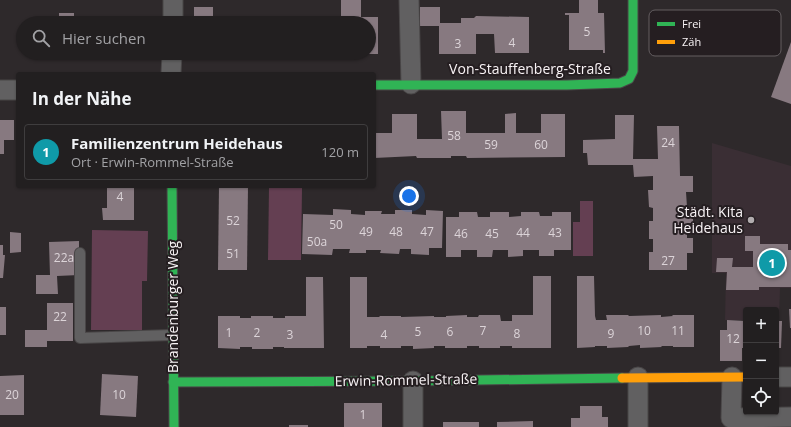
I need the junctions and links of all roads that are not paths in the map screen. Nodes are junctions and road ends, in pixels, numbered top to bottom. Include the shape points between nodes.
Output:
1 (173, 0) edge
2 (408, 0) edge
3 (632, 0) edge
4 (173, 16) edge
5 (172, 60) edge
6 (171, 72) edge
7 (411, 84) junction
8 (376, 85) edge
9 (0, 90) edge
10 (16, 90) edge
11 (172, 188) edge
12 (80, 253) dead end
13 (172, 335) junction
14 (638, 377) junction
15 (739, 377) edge
16 (779, 377) edge
17 (791, 377) edge
18 (413, 381) junction
19 (173, 382) junction
20 (791, 417) edge
21 (174, 427) edge
22 (413, 427) edge
23 (638, 427) edge

1 - 4 street
2 - 7 street
3 - 7 street, Von-Stauffenberg-Straße via 633,71 629,79 620,83
5 - 6 street
7 - 8 street, Von-Stauffenberg-Straße
9 - 10 street
11 - 13 street, Brandenburger Weg
12 - 13 lane via 80,338
13 - 19 street, Brandenburger Weg
14 - 15 street, Erwin-Rommel-Straße
14 - 18 street, Erwin-Rommel-Straße
14 - 23 street
15 - 20 street, Erwin-Rommel-Straße via 731,418
16 - 17 street
18 - 19 street, Erwin-Rommel-Straße
18 - 22 street
19 - 21 street, Brandenburger Weg

